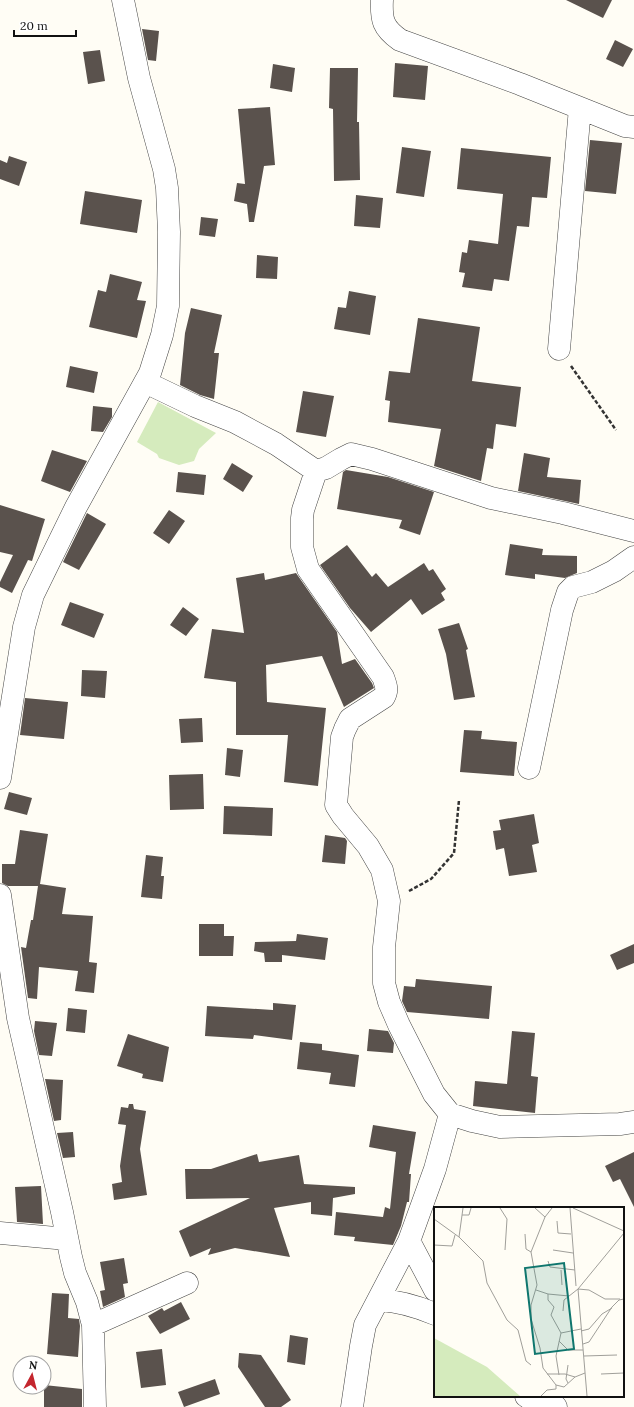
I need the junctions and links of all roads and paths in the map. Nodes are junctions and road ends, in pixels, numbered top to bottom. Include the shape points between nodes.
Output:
1 (123, 0) edge
2 (382, 0) edge
3 (580, 108) junction
4 (634, 127) edge
5 (560, 349) joint
6 (145, 382) junction
7 (616, 430) dead end
8 (316, 471) junction
9 (634, 531) edge
10 (634, 557) edge
11 (529, 768) dead end
12 (0, 778) edge
13 (459, 800) dead end
14 (0, 895) edge
15 (388, 901) junction
16 (450, 1114) junction
17 (634, 1122) edge
18 (0, 1233) edge
19 (68, 1239) junction
20 (410, 1241) junction
21 (187, 1283) dead end
22 (434, 1288) edge
23 (379, 1300) junction
24 (434, 1314) edge
25 (93, 1325) junction
26 (527, 1397) edge
27 (95, 1407) edge
28 (352, 1407) edge
29 (556, 1407) edge

1 - 6 street via 139,78 167,188 168,306 160,341
2 - 3 street via 384,24 391,34 400,40
3 - 4 street via 625,126
3 - 5 street
5 - 7 path
6 - 8 street via 235,422 276,444
6 - 12 street via 76,507 33,595 24,628
8 - 9 street via 354,454 491,498
8 - 15 street via 302,518 302,548 308,569 384,677 387,692 384,697 350,719 343,733 336,805 368,846 382,870
10 - 11 street via 614,571 592,582 573,587 568,592
13 - 15 path via 454,853 431,879
14 - 19 street via 18,1018
15 - 16 street via 384,983 389,1002 434,1094
16 - 17 street via 500,1126
16 - 20 street via 435,1169
18 - 19 street
19 - 25 street via 72,1262
20 - 22 street
20 - 23 street
21 - 25 street
23 - 24 street via 408,1303
23 - 28 street via 365,1325
25 - 27 street
26 - 29 street

